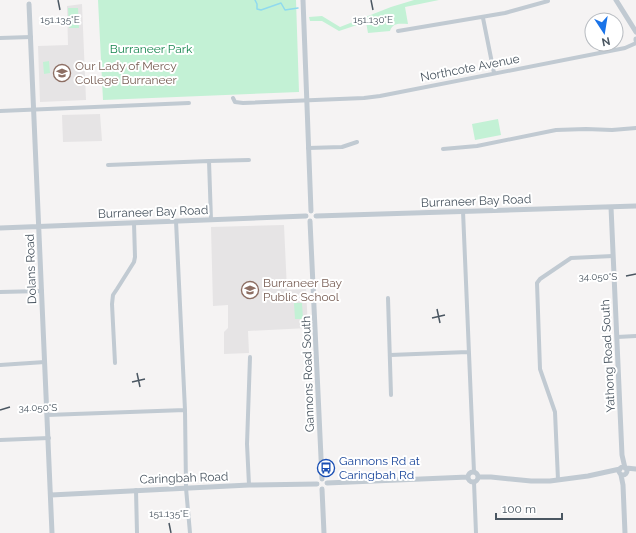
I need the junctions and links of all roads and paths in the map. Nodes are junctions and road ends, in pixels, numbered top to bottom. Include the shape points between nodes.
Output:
1 (303, 0) edge
2 (616, 0) edge
3 (548, 1) edge
4 (28, 2) edge
5 (483, 18) junction
6 (398, 31) dead end
7 (636, 32) edge
8 (31, 37) junction
9 (0, 38) edge
10 (636, 43) edge
11 (494, 73) junction
12 (307, 100) junction
13 (234, 102) dead end
14 (189, 103) dead end
15 (34, 109) junction
16 (0, 111) edge
17 (636, 128) edge
18 (358, 142) dead end
19 (308, 148) junction
20 (443, 149) dead end
21 (249, 160) dead end
22 (208, 161) junction
23 (108, 165) dead end
24 (636, 206) edge
25 (611, 207) junction
26 (311, 211) junction
27 (463, 211) junction
28 (306, 216) junction
29 (316, 216) junction
30 (211, 220) junction
31 (176, 221) junction
32 (310, 221) junction
33 (134, 223) junction
34 (39, 226) junction
35 (0, 228) edge
36 (613, 256) junction
37 (42, 291) junction
38 (0, 292) edge
39 (388, 298) dead end
40 (636, 336) edge
41 (617, 337) junction
42 (468, 352) junction
43 (390, 355) junction
44 (250, 357) dead end
45 (45, 362) junction
46 (115, 363) dead end
47 (0, 365) edge
48 (391, 395) dead end
49 (184, 410) junction
50 (47, 415) junction
51 (49, 438) junction
52 (0, 440) edge
53 (636, 470) edge
54 (623, 471) junction
55 (474, 472) junction
56 (468, 477) junction
57 (479, 477) junction
58 (322, 479) junction
59 (558, 480) junction
60 (474, 482) junction
61 (317, 484) junction
62 (327, 484) junction
63 (249, 485) junction
64 (186, 488) junction
65 (322, 489) junction
66 (136, 490) junction
67 (51, 495) junction
68 (52, 533) edge
69 (137, 533) edge
70 (190, 533) edge
71 (324, 533) edge
72 (476, 533) edge
73 (625, 533) edge

1 - 12 street
2 - 7 street
3 - 5 street
4 - 8 street, Dolans Road
5 - 6 street
5 - 11 street
8 - 9 street
8 - 15 street, Dolans Road
10 - 11 street, Northcote Avenue via 625,48
11 - 12 street, Northcote Avenue via 380,96
12 - 13 street, Northcote Avenue
12 - 19 street
14 - 15 street
15 - 16 street
15 - 34 street, Dolans Road
17 - 20 street via 556,130 477,146
18 - 19 street via 339,147
19 - 26 street
21 - 22 street
22 - 23 street
22 - 30 street
24 - 25 street, Burraneer Bay Road
25 - 27 street, Burraneer Bay Road
25 - 36 street, Yathong Road South
26 - 28 street
26 - 29 street
27 - 29 street, Burraneer Bay Road
27 - 42 street
28 - 30 street, Burraneer Bay Road
28 - 32 street
29 - 32 street
30 - 31 street, Burraneer Bay Road
31 - 33 street, Burraneer Bay Road
31 - 49 street
32 - 58 street, Gannons Road South
33 - 34 street, Burraneer Bay Road
33 - 46 street via 134,262 117,288 113,300
34 - 35 street, Burraneer Bay Road
34 - 37 street, Dolans Road
36 - 41 street, Yathong Road South
36 - 59 street via 571,258 540,279 537,284 540,369 555,412
37 - 38 street
37 - 45 street, Dolans Road
39 - 43 street
40 - 41 street
41 - 54 street, Yathong Road South
42 - 43 street
42 - 55 street
43 - 48 street
44 - 63 street via 247,444
45 - 47 street
45 - 50 street, Dolans Road
49 - 50 street
49 - 64 street
50 - 51 street, Dolans Road
51 - 52 street
51 - 67 street, Dolans Road
53 - 54 street
54 - 59 street
54 - 73 street, Yathong Road South
55 - 56 street
55 - 57 street
56 - 60 street
56 - 62 street
57 - 59 street
57 - 60 street
58 - 61 street
58 - 62 street
60 - 72 street
61 - 63 street, Caringbah Road
61 - 65 street
62 - 65 street
63 - 64 street, Caringbah Road
64 - 66 street, Caringbah Road
64 - 70 street
65 - 71 street
66 - 67 street, Caringbah Road
66 - 69 street
67 - 68 street, Dolans Road

